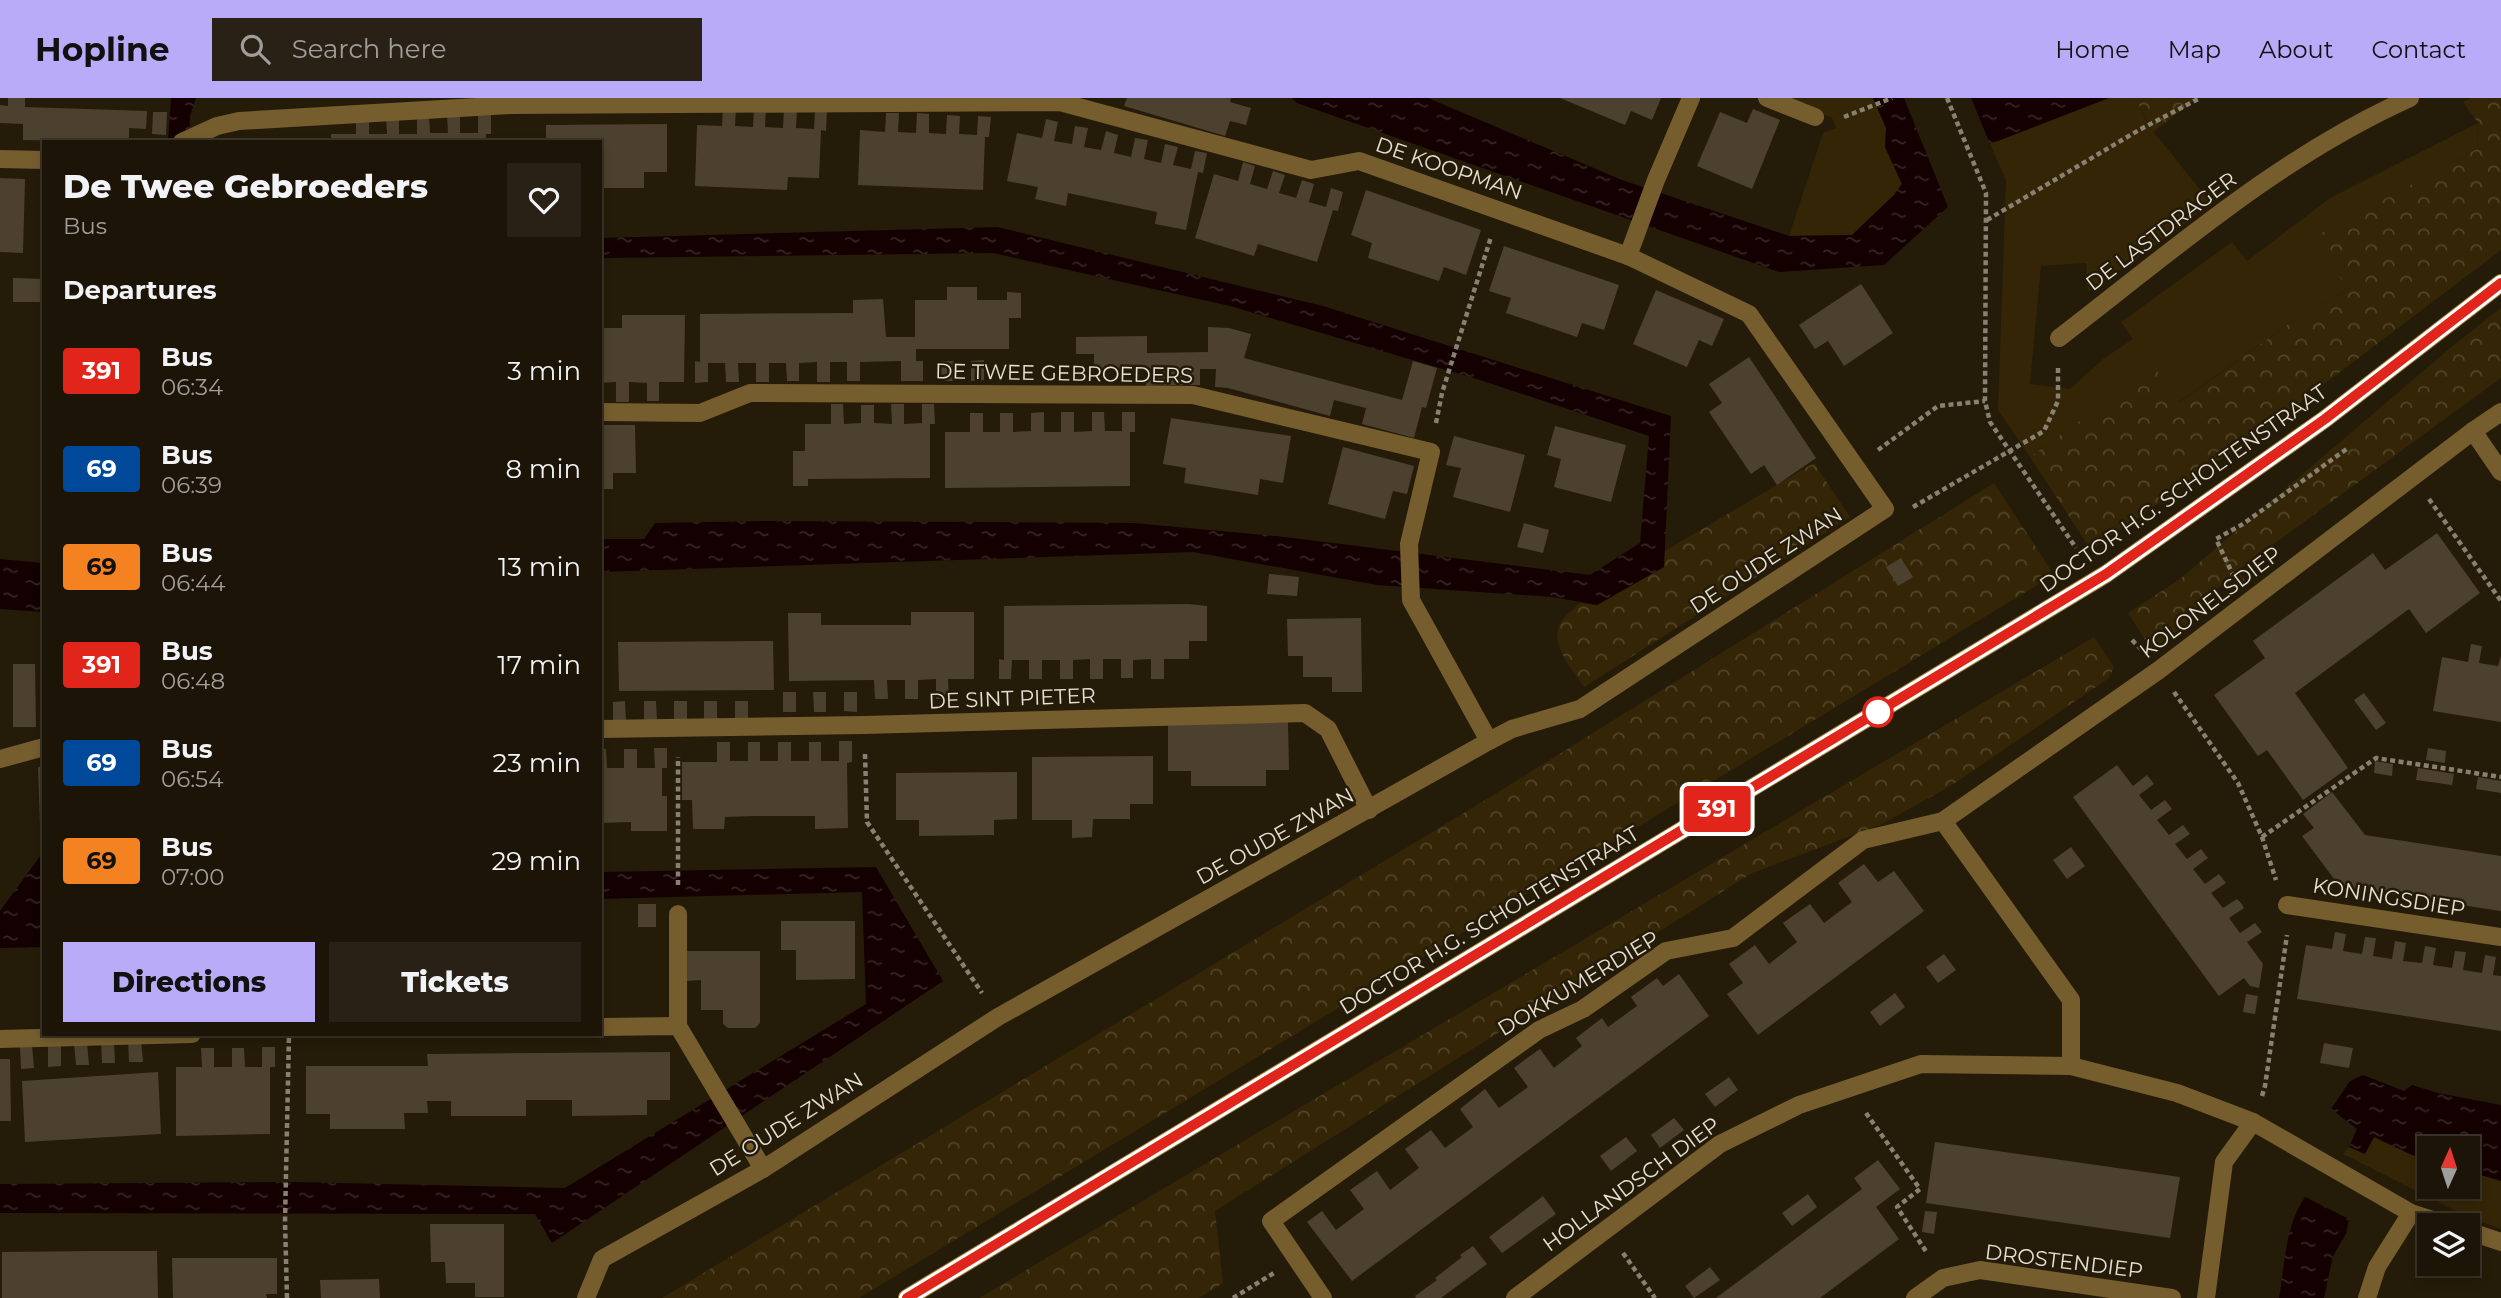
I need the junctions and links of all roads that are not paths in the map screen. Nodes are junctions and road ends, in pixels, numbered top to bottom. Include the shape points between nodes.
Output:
1 (1691, 98) edge
2 (1768, 98) edge
3 (2410, 98) edge
4 (1815, 117) dead end
5 (190, 138) edge
6 (0, 159) edge
7 (42, 160) edge
8 (1628, 256) junction
9 (2501, 283) edge
10 (2059, 338) road end
11 (602, 412) edge
12 (2501, 412) edge
13 (2473, 430) junction
14 (2501, 472) edge
15 (1885, 509) joint
16 (602, 729) edge
17 (1489, 741) junction
18 (42, 748) edge
19 (0, 759) edge
20 (1369, 810) junction
21 (1943, 821) junction
22 (2287, 905) road end
23 (678, 914) dead end
24 (2501, 937) edge
25 (678, 1026) junction
26 (602, 1027) edge
27 (115, 1036) edge
28 (0, 1039) edge
29 (2070, 1066) junction
30 (2253, 1122) junction
31 (763, 1169) junction
32 (2412, 1213) junction
33 (2417, 1215) edge
34 (2480, 1235) edge
35 (2501, 1242) edge
36 (586, 1298) edge
37 (907, 1298) edge
38 (1323, 1298) edge
39 (1515, 1298) edge
40 (1915, 1298) edge
41 (2172, 1298) edge
42 (2206, 1298) edge
43 (2367, 1298) edge

1 - 8 street
2 - 4 street
3 - 10 street, DE LASTDRAGER via 2365,118 2283,168
5 - 8 street, DE KOOPMAN via 239,121 510,105 1060,102 1311,170 1359,161
6 - 7 street
8 - 15 street, DE KOOPMAN via 1749,314
9 - 37 main road, DOCTOR H.G. SCHOLTENSTRAAT via 2325,419 2106,574
11 - 17 street, DE TWEE GEBROEDERS via 700,414 750,393 1193,395 1431,452 1409,544 1410,600
12 - 13 street, KOLONELSDIEP
13 - 14 street
13 - 21 street, KOLONELSDIEP via 2159,670
15 - 17 street, DE OUDE ZWAN via 1580,709 1512,729
16 - 20 street, DE SINT PIETER via 1305,713 1328,729
17 - 20 street, DE OUDE ZWAN
18 - 19 street
20 - 31 street, DE OUDE ZWAN via 998,1017
21 - 29 street via 2071,1000
21 - 38 street, DOKKUMERDIEP via 1863,840 1733,938 1666,951 1583,1009 1539,1030 1271,1221
22 - 24 street, KONINGSDIEP
23 - 25 street
25 - 26 street
25 - 31 street
27 - 28 street
29 - 30 street, HOLLANDSCH DIEP via 2177,1093
29 - 39 street, HOLLANDSCH DIEP via 1921,1064 1800,1105 1720,1144
30 - 32 street, HOLLANDSCH DIEP
30 - 42 street via 2224,1162
31 - 36 street, DE OUDE ZWAN via 602,1259
32 - 33 street, HOLLANDSCH DIEP
32 - 43 street via 2377,1267
34 - 35 street
40 - 41 street, DROSTENDIEP via 1943,1278 1980,1270

